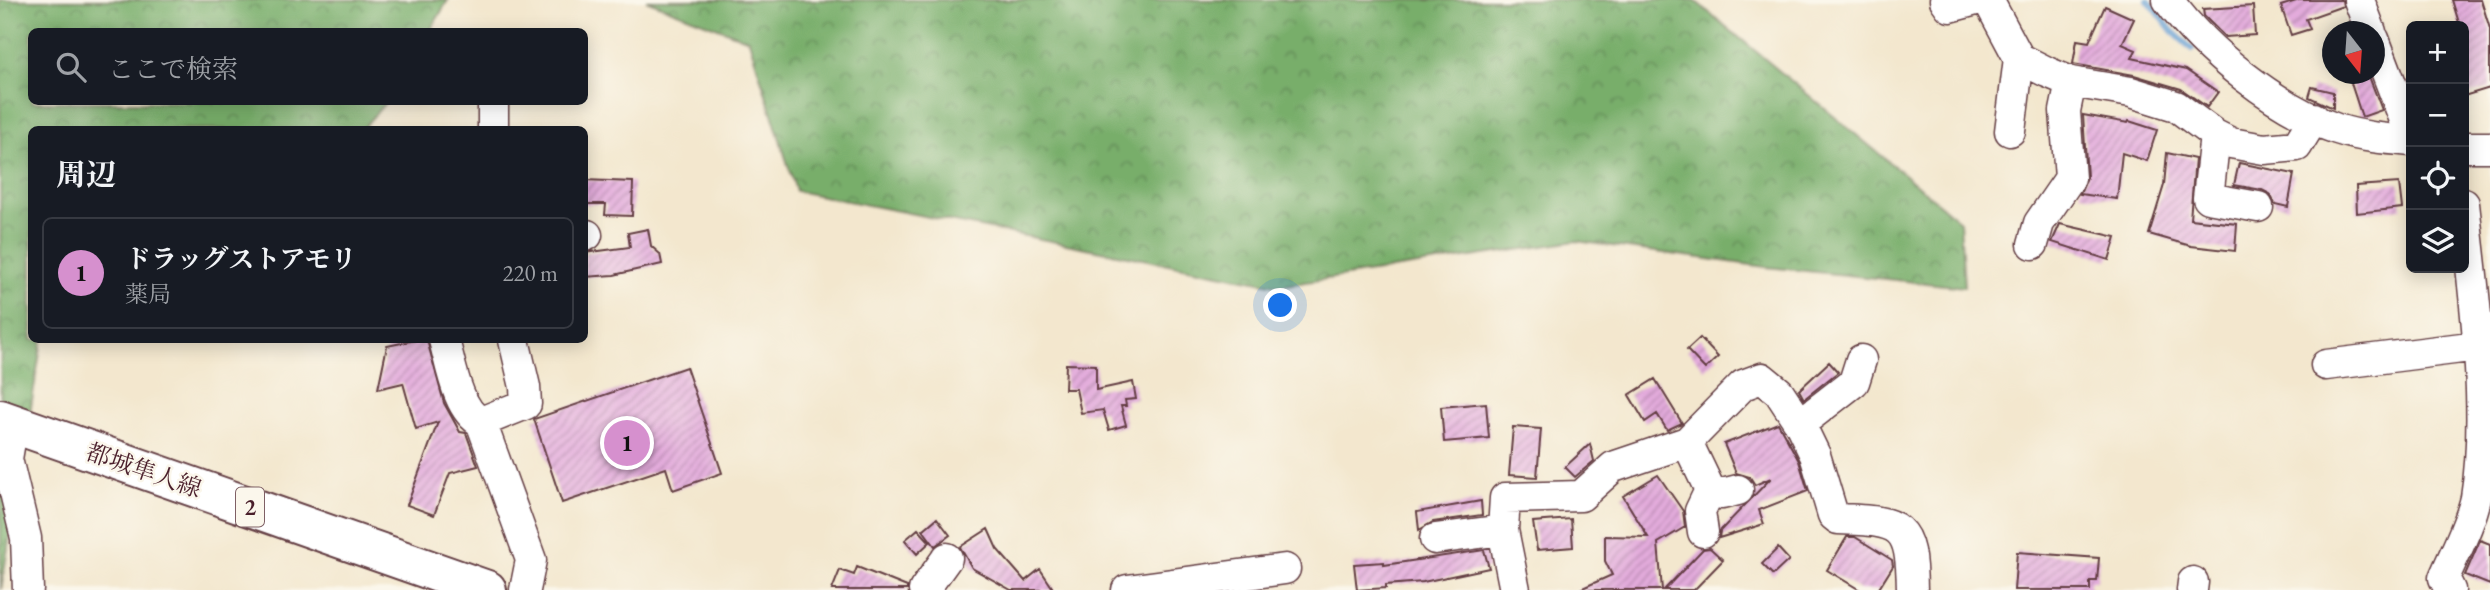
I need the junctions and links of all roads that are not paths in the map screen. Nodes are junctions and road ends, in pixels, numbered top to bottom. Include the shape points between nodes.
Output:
1 (1945, 0) edge
2 (1976, 0) edge
3 (1988, 0) edge
4 (2168, 0) edge
5 (2359, 0) edge
6 (2367, 21) edge
7 (2019, 58) junction
8 (2385, 66) edge
9 (2071, 82) junction
10 (493, 105) edge
11 (2406, 124) edge
12 (493, 126) edge
13 (2309, 128) junction
14 (2010, 131) dead end
15 (2215, 135) junction
16 (2406, 138) edge
17 (2469, 146) edge
18 (2490, 147) edge
19 (2258, 207) dead end
20 (2465, 210) edge
21 (2033, 244) dead end
22 (2483, 301) edge
23 (445, 343) edge
24 (515, 343) edge
25 (2482, 351) edge
26 (1861, 360) dead end
27 (2326, 365) dead end
28 (7, 421) edge
29 (481, 422) junction
30 (1800, 424) junction
31 (1687, 442) junction
32 (2481, 514) edge
33 (1503, 530) junction
34 (1703, 531) dead end
35 (1435, 539) dead end
36 (947, 558) dead end
37 (1285, 570) edge
38 (28, 590) edge
39 (487, 590) edge
40 (525, 590) edge
41 (924, 590) edge
42 (1127, 590) edge
43 (1132, 590) edge
44 (1515, 590) edge
45 (1912, 590) edge
46 (2450, 590) edge

1 - 2 street via 1950,7
3 - 7 street
4 - 13 street via 2227,63
5 - 6 street
7 - 9 street
7 - 14 street
8 - 11 street
9 - 15 street via 2131,92 2176,106
9 - 21 street via 2065,111 2070,178 2039,223
10 - 12 street
13 - 15 street via 2297,146 2264,149
13 - 16 street
15 - 19 street via 2208,198
17 - 18 street
20 - 22 street
22 - 25 street
23 - 29 street via 466,405
24 - 29 street via 526,404
25 - 27 street
25 - 32 street
26 - 30 street via 1854,382
28 - 38 street via 7,458 26,538
28 - 39 main road, 都城隼人線 / 2
29 - 40 street via 531,560
30 - 31 street via 1779,392 1762,378 1744,385
30 - 45 street via 1815,455 1833,515 1882,521 1903,535 1911,549
31 - 33 street via 1613,467 1581,496 1505,498
31 - 34 street via 1724,490 1700,511
32 - 46 street via 2444,578
33 - 35 street
33 - 44 street
36 - 41 street
37 - 43 street
42 - 43 street

